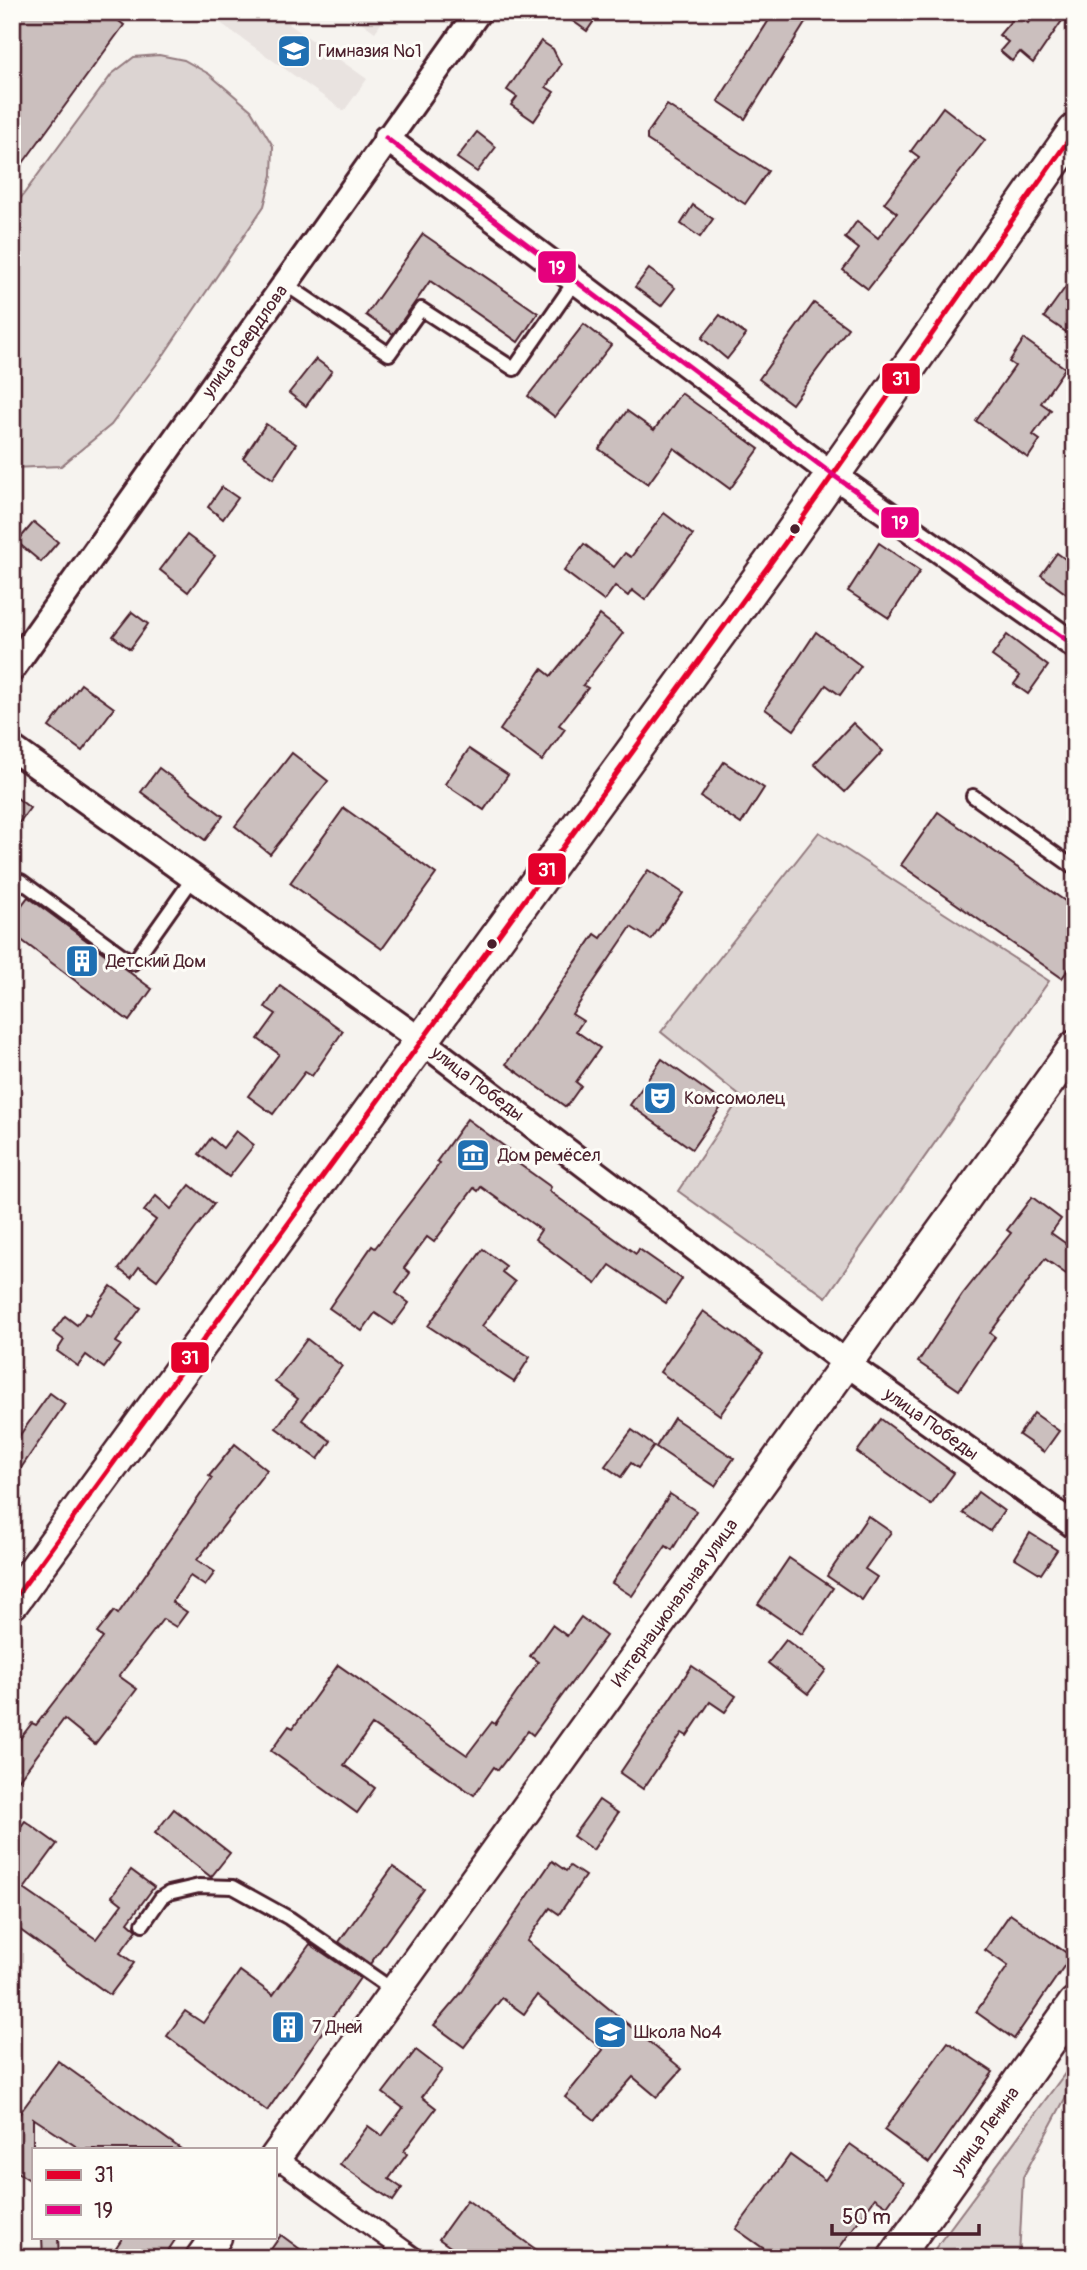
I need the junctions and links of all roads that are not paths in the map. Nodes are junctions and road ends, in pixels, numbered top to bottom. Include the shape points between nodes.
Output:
1 (478, 12) edge
2 (1075, 131) edge
3 (386, 138) junction
4 (575, 281) junction
5 (284, 283) junction
6 (832, 475) junction
7 (1075, 646) edge
8 (12, 669) edge
9 (12, 748) edge
10 (973, 796) dead end
11 (1075, 868) edge
12 (193, 878) junction
13 (21, 881) dead end
14 (423, 1042) junction
15 (1075, 1046) edge
16 (846, 1363) junction
17 (1075, 1526) edge
18 (12, 1602) edge
19 (143, 1924) dead end
20 (394, 1992) junction
21 (1075, 2004) edge
22 (276, 2156) edge
23 (276, 2158) edge
24 (215, 2238) edge
25 (201, 2258) edge
26 (415, 2258) edge
27 (895, 2258) edge

1 - 3 street, улица Свердлова
2 - 6 main road
3 - 4 street
3 - 5 street, улица Свердлова
4 - 5 lane via 514,369 421,309 390,354
4 - 6 street
5 - 8 street, улица Свердлова
6 - 7 street
6 - 14 main road
9 - 12 street, улица Победы
10 - 11 lane
12 - 13 lane via 133,963
12 - 14 street, улица Победы
14 - 16 street, улица Победы
14 - 18 main road
15 - 16 street, Интернациональная улица
16 - 17 street, улица Победы
16 - 20 street, Интернациональная улица
19 - 20 lane via 169,1893 199,1886 233,1887 289,1918
20 - 22 street, Интернациональная улица
21 - 27 main road, улица Ленина
23 - 26 street
24 - 25 street

